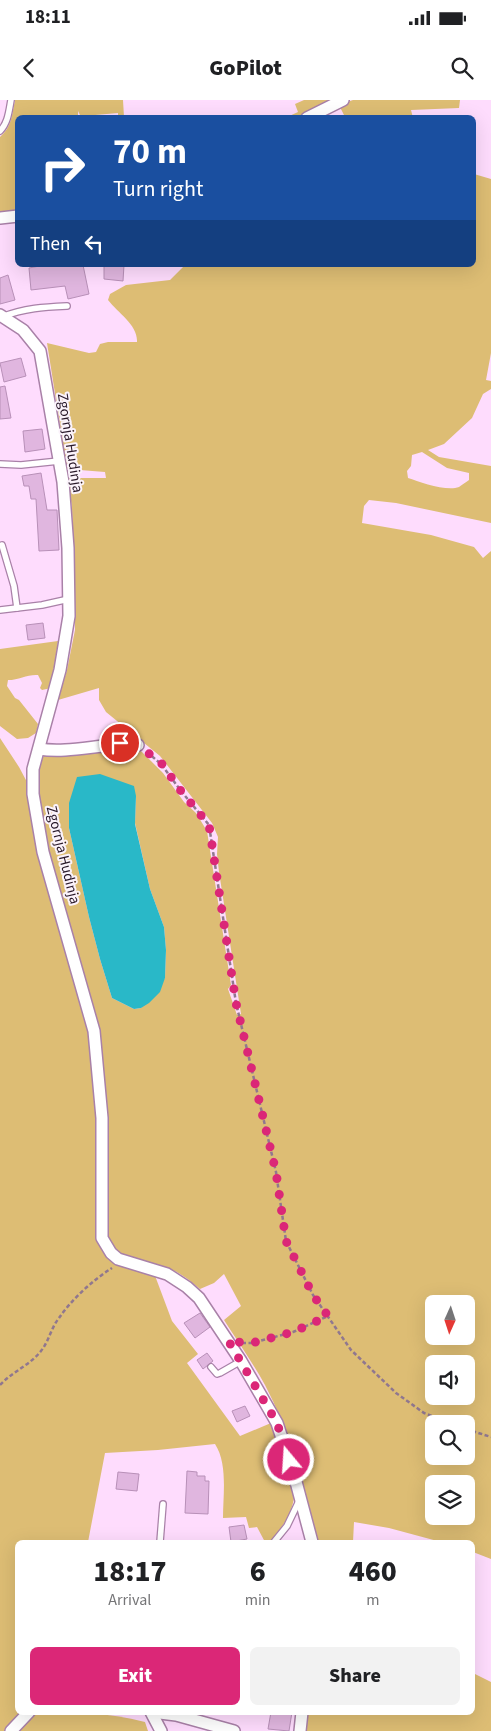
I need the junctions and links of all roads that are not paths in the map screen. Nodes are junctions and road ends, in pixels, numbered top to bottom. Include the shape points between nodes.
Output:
1 (11, 100) edge
2 (343, 100) edge
3 (314, 115) edge
4 (0, 131) edge
5 (15, 216) edge
6 (0, 218) edge
7 (67, 306) dead end
8 (1, 316) edge
9 (59, 461) junction
10 (0, 464) edge
11 (2, 545) dead end
12 (70, 599) junction
13 (17, 608) junction
14 (0, 610) edge
15 (138, 745) road end
16 (38, 749) junction
17 (241, 1361) junction
18 (211, 1367) dead end
19 (300, 1499) junction
20 (163, 1504) dead end
21 (160, 1540) edge
22 (276, 1540) edge
23 (311, 1540) edge
24 (26, 1715) edge
25 (153, 1715) edge
26 (170, 1715) edge
27 (302, 1715) edge
28 (11, 1731) edge
29 (161, 1731) edge
30 (234, 1731) edge
31 (300, 1731) edge

1 - 4 lane
2 - 3 street
5 - 6 street
7 - 8 lane via 16,311
8 - 9 street, Zgornja Hudinja via 23,330 40,351
9 - 10 lane
9 - 12 street, Zgornja Hudinja
11 - 13 lane
12 - 13 lane
12 - 16 street, Zgornja Hudinja via 60,670
13 - 14 lane
15 - 16 street via 120,743
16 - 17 street, Zgornja Hudinja via 33,769 33,794 43,852 94,1031 102,1118 102,1238 118,1259 168,1274 187,1287 199,1298
17 - 18 lane via 217,1374
17 - 19 street via 277,1423
19 - 22 lane via 287,1526
19 - 23 street
20 - 21 lane
24 - 28 street
25 - 29 street
26 - 30 street
27 - 31 street

